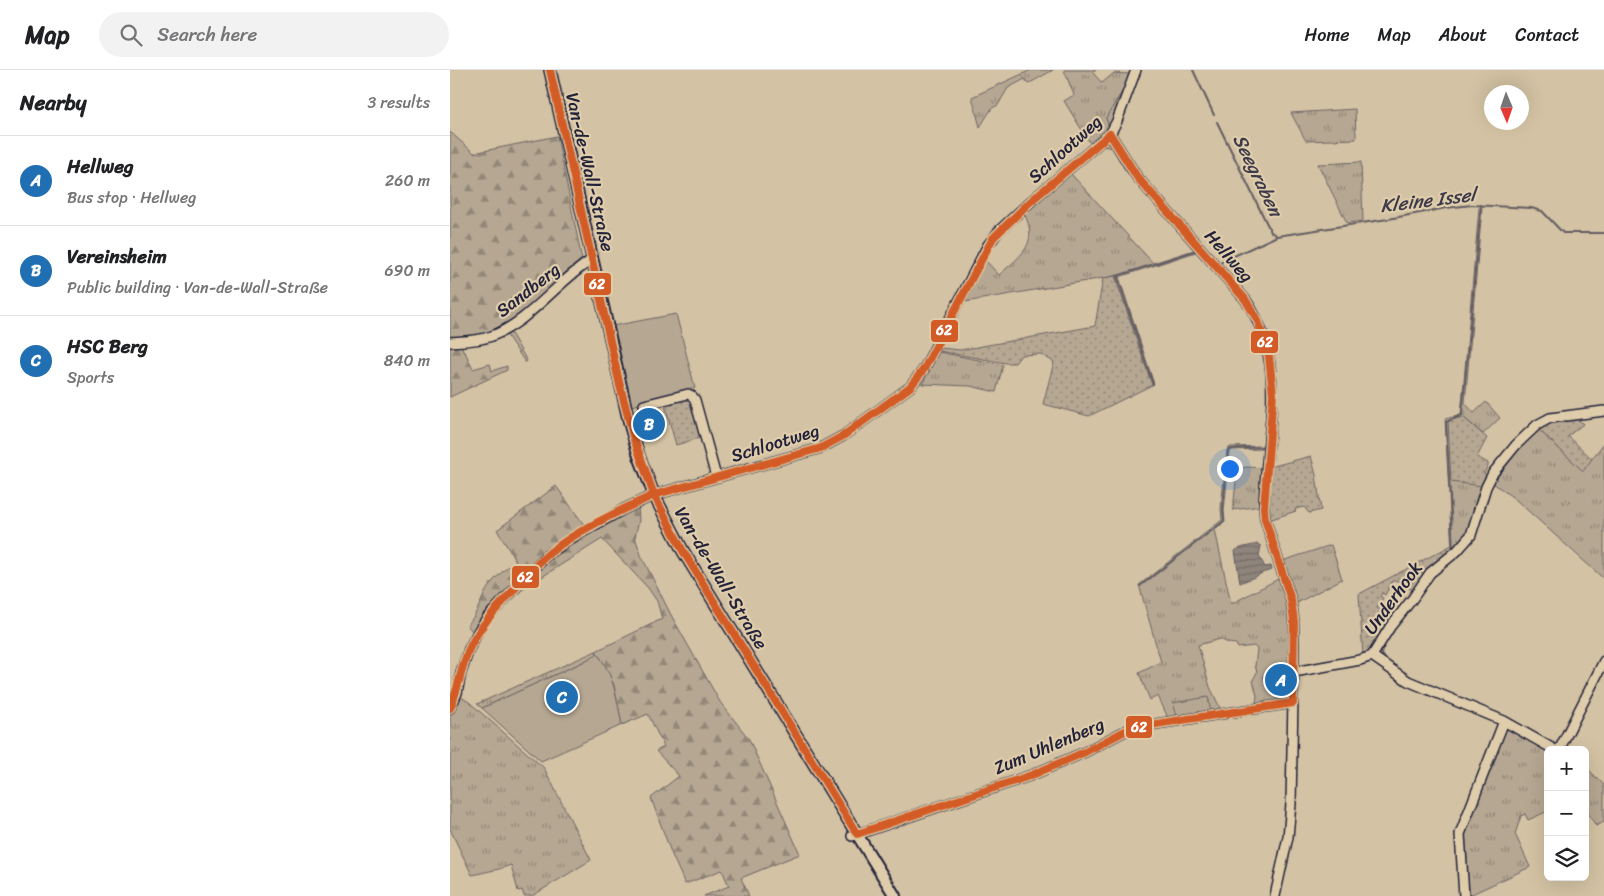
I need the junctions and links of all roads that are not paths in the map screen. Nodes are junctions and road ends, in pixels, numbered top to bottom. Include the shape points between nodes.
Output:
1 (550, 70) edge
2 (1136, 70) edge
3 (1110, 134) junction
4 (592, 259) junction
5 (450, 342) edge
6 (644, 405) dead end
7 (1604, 411) edge
8 (716, 478) junction
9 (654, 495) junction
10 (1372, 656) junction
11 (1604, 661) edge
12 (1294, 672) junction
13 (1293, 703) junction
14 (450, 708) edge
15 (1504, 721) junction
16 (1550, 746) edge
17 (1559, 746) edge
18 (855, 835) junction
19 (895, 896) edge
20 (1275, 896) edge
21 (1464, 896) edge

1 - 4 main road, Van-de-Wall-Straße
2 - 3 street, Schlootweg
3 - 8 street, Schlootweg via 993,238 924,369 910,387 843,436 821,448
3 - 12 street, Hellweg via 1137,178 1244,299 1262,331 1269,354 1273,394 1265,519 1291,600
4 - 5 street, Sandberg via 514,324 492,336
4 - 9 main road, Van-de-Wall-Straße via 627,416
6 - 8 street, Schlootweg via 688,394 692,396
7 - 10 street, Underhook via 1550,418 1516,444 1486,487 1471,535 1430,573
8 - 9 street, Schlootweg
9 - 14 street, Schlootweg via 572,538 546,556 522,581 479,630 469,649
9 - 18 main road, Van-de-Wall-Straße via 684,551
10 - 12 street, Underhook
10 - 15 street, Underhook via 1408,680
11 - 17 street, Underhook
12 - 13 street, Hellweg
13 - 18 street, Zum Uhlenberg via 1125,730 1032,775
13 - 20 street, Hellweg via 1288,837
15 - 16 street, Underhook
15 - 21 street via 1460,834
18 - 19 main road, Van-de-Wall-Straße

